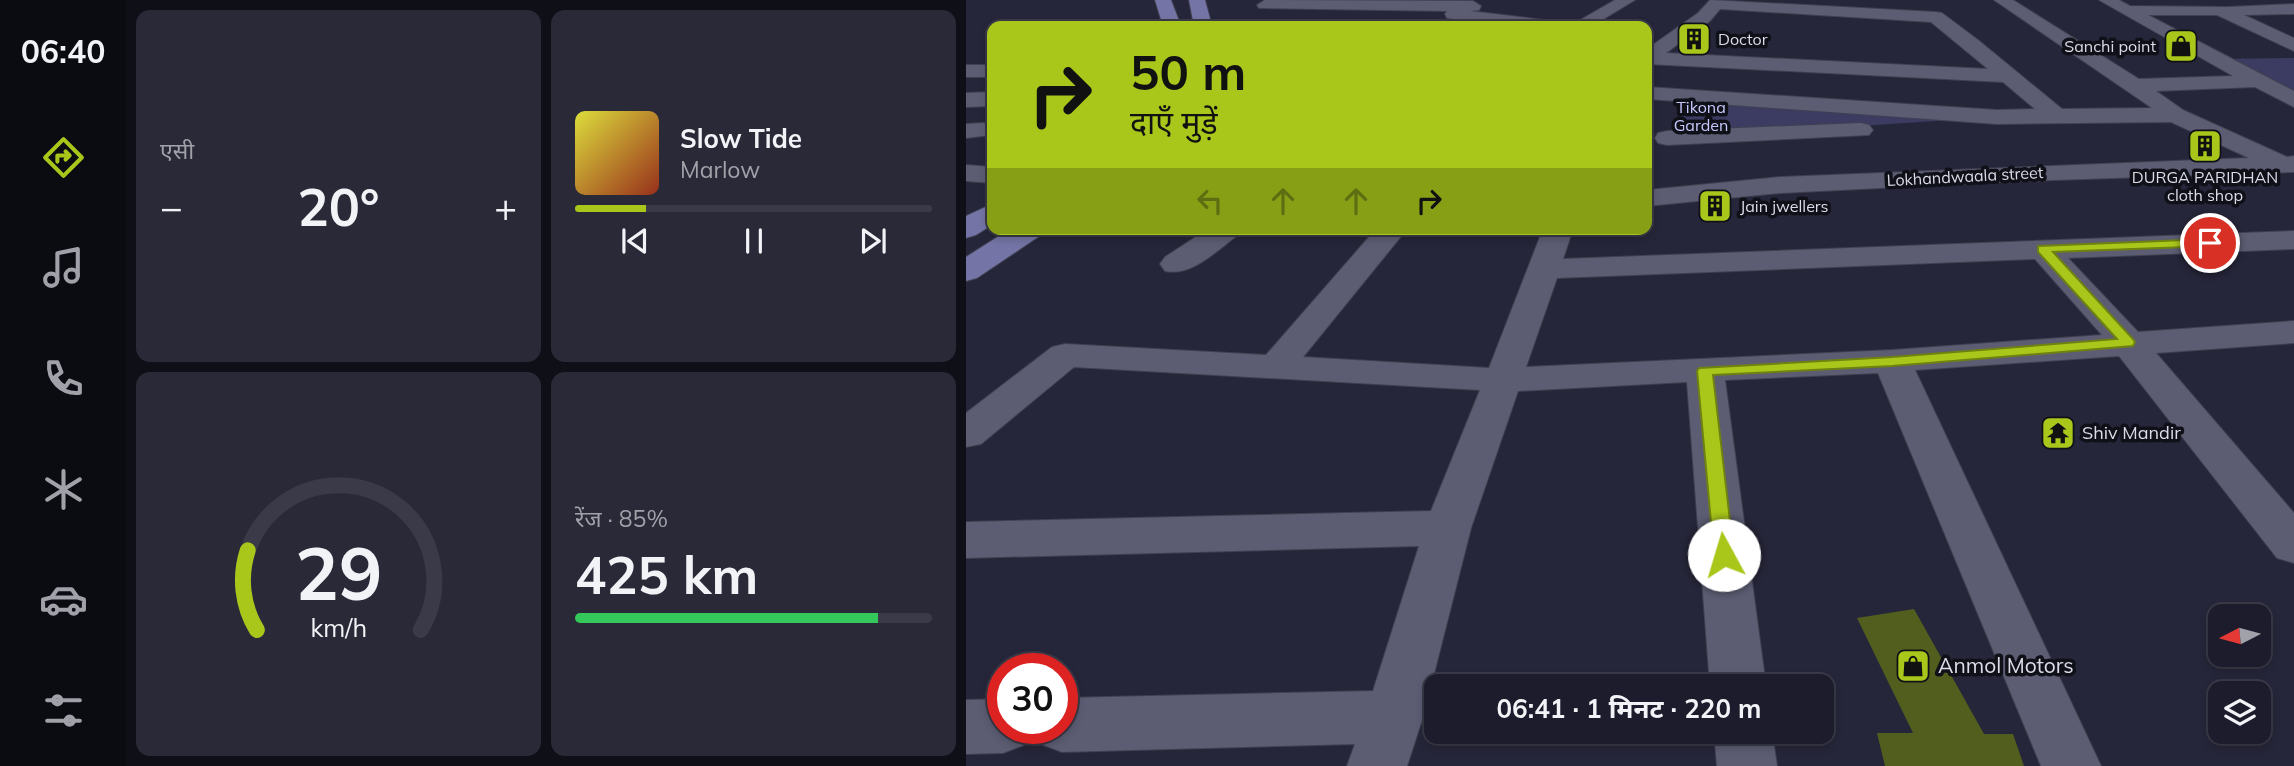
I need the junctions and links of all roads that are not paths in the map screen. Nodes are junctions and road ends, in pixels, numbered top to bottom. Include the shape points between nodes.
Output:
1 (1163, 0) edge
2 (1197, 0) edge
3 (1627, 0) edge
4 (1913, 0) edge
5 (2002, 0) edge
6 (2107, 0) edge
7 (1718, 2) edge
8 (1265, 5) dead end
9 (1483, 7) edge
10 (2294, 9) edge
11 (2126, 10) junction
12 (2220, 10) junction
13 (1805, 11) junction
14 (1936, 17) junction
15 (1170, 21) edge
16 (1202, 21) edge
17 (1445, 21) edge
18 (1534, 21) edge
19 (1588, 21) edge
20 (1788, 27) dead end
21 (2285, 35) edge
22 (1652, 39) edge
23 (1672, 41) junction
24 (1944, 42) dead end
25 (1771, 44) dead end
26 (1971, 44) junction
27 (2290, 54) edge
28 (1652, 55) edge
29 (1652, 58) edge
30 (2256, 58) dead end
31 (2218, 59) junction
32 (1754, 63) junction
33 (967, 71) edge
34 (987, 71) edge
35 (2010, 76) junction
36 (2258, 82) junction
37 (2135, 85) junction
38 (1652, 93) edge
39 (1685, 96) junction
40 (987, 99) edge
41 (966, 100) edge
42 (2294, 100) edge
43 (2175, 115) junction
44 (2056, 116) junction
45 (1997, 117) junction
46 (1667, 138) junction
47 (2291, 166) edge
48 (966, 173) edge
49 (987, 175) edge
50 (1652, 183) edge
51 (987, 216) edge
52 (966, 229) edge
53 (1022, 235) edge
54 (1219, 235) edge
55 (1387, 235) edge
56 (1556, 235) edge
57 (2294, 240) edge
58 (2043, 249) junction
59 (1176, 264) dead end
60 (1544, 269) junction
61 (966, 271) edge
62 (2294, 332) edge
63 (2128, 342) junction
64 (1892, 361) junction
65 (1275, 368) junction
66 (1705, 371) junction
67 (1502, 380) junction
68 (966, 434) edge
69 (1448, 528) junction
70 (966, 540) edge
71 (2294, 545) edge
72 (1737, 674) edge
73 (987, 726) edge
74 (1078, 726) edge
75 (966, 727) edge
76 (1385, 741) edge
77 (1744, 744) edge
78 (1746, 766) edge
79 (2071, 766) edge

1 - 15 main road
2 - 16 main road
3 - 19 street
4 - 14 street
5 - 37 street
6 - 11 street
7 - 13 street
7 - 23 street
8 - 9 street
9 - 17 street
9 - 18 street
10 - 12 street
11 - 12 street
11 - 31 street
12 - 21 street
13 - 14 street
13 - 20 street
14 - 26 street
21 - 27 street
22 - 23 street
23 - 28 street
24 - 26 street
25 - 32 street
26 - 35 street
29 - 32 street
30 - 31 street
31 - 36 street
32 - 35 street
33 - 34 street
35 - 44 street
36 - 37 street
36 - 42 street
37 - 43 street
38 - 39 street
39 - 45 street
39 - 46 street
40 - 41 street
43 - 44 street
43 - 47 street
44 - 45 street
45 - 46 street via 1965,125
46 - 50 street
47 - 50 street, Lokhandwaala street via 1686,192
48 - 49 street
51 - 52 main road
53 - 61 main road
54 - 59 street
55 - 65 street
56 - 60 street
57 - 58 street
58 - 60 street
58 - 63 street
60 - 67 street
62 - 63 street
63 - 64 street
63 - 71 street
64 - 66 street
64 - 79 street
65 - 67 street
65 - 68 street via 1065,355
66 - 67 street
66 - 72 street
67 - 69 street
69 - 70 street
69 - 76 street
73 - 75 street
74 - 76 street
77 - 78 street

